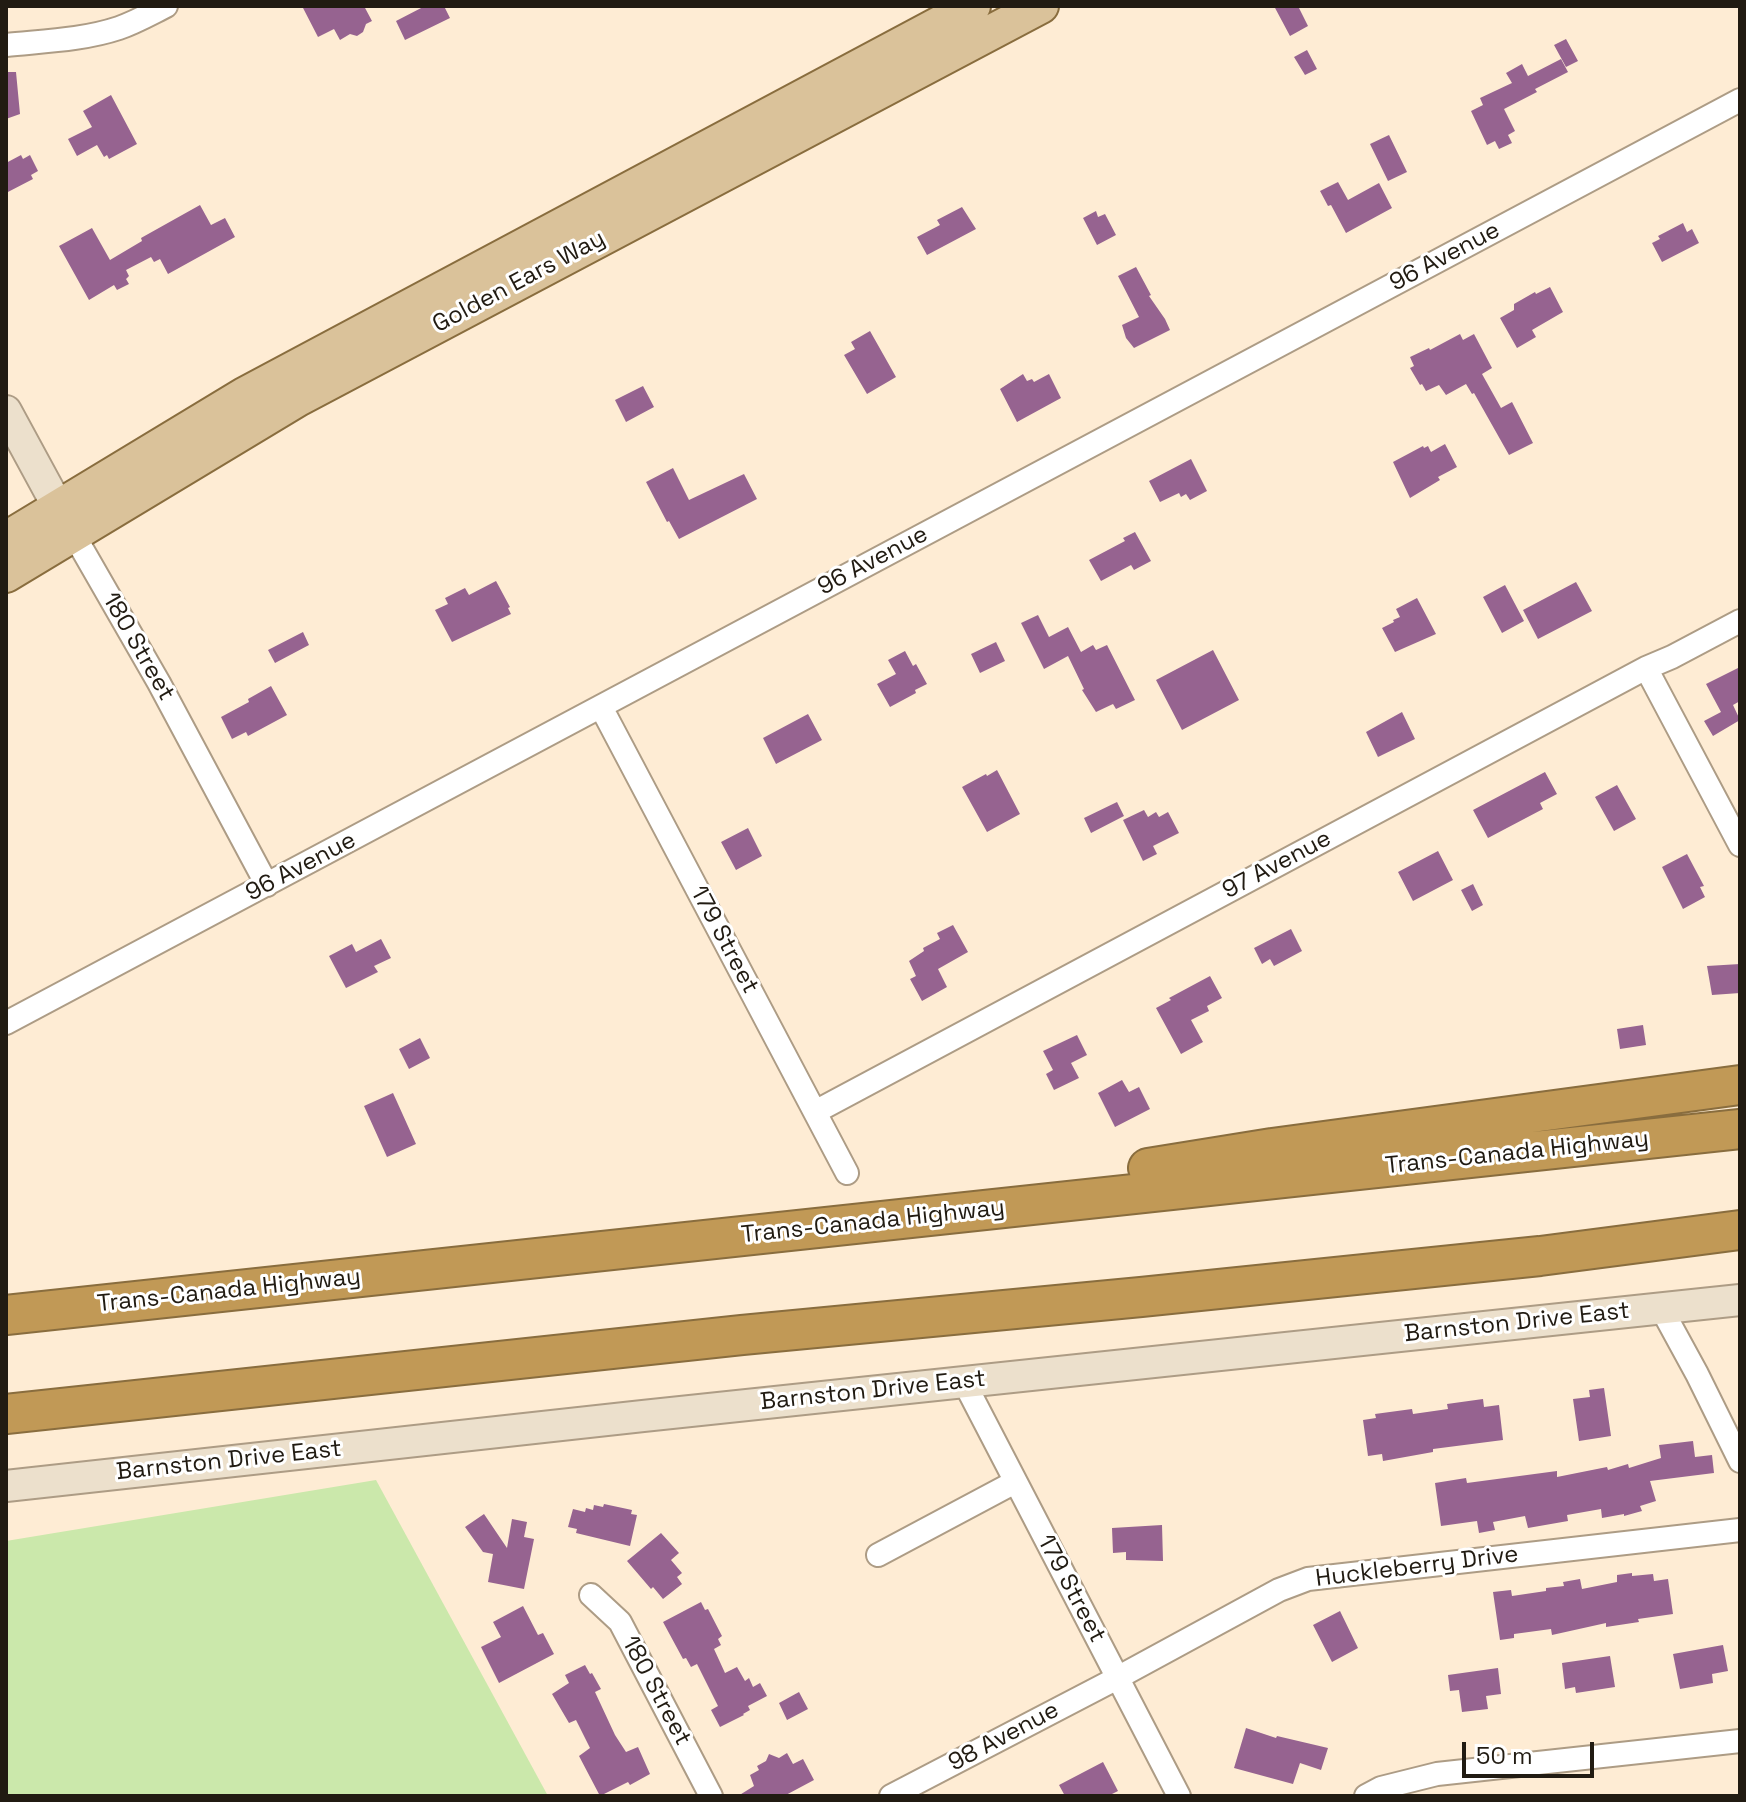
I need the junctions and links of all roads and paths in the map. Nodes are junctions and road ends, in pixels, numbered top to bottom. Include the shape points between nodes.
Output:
1 (166, 6) edge
2 (973, 6) edge
3 (1041, 6) edge
4 (6, 45) edge
5 (1740, 100) edge
6 (6, 411) edge
7 (66, 521) junction
8 (6, 539) edge
9 (6, 575) edge
10 (1740, 621) edge
11 (1646, 668) junction
12 (601, 707) junction
13 (1740, 845) edge
14 (267, 885) junction
15 (6, 1023) edge
16 (1733, 1087) edge
17 (815, 1112) junction
18 (1740, 1129) edge
19 (847, 1173) dead end
20 (1740, 1230) edge
21 (722, 1237) junction
22 (1540, 1256) junction
23 (1740, 1257) edge
24 (1740, 1300) edge
25 (1661, 1308) junction
26 (6, 1315) edge
27 (964, 1382) junction
28 (6, 1414) edge
29 (1740, 1461) edge
30 (1015, 1482) junction
31 (6, 1486) edge
32 (1740, 1530) edge
33 (878, 1555) dead end
34 (591, 1595) dead end
35 (1117, 1678) junction
36 (1740, 1741) edge
37 (711, 1796) edge
38 (891, 1796) edge
39 (1179, 1796) edge
40 (1366, 1796) edge

1 - 4 street via 99,33
2 - 7 main road, Golden Ears Way via 244,395
3 - 7 main road, Golden Ears Way
5 - 12 street, 96 Avenue
6 - 7 street, 180 Street
7 - 8 main road, Golden Ears Way
7 - 9 main road, Golden Ears Way
7 - 14 street, 180 Street
10 - 11 street, 97 Avenue
11 - 13 street
11 - 17 street, 97 Avenue
12 - 14 street, 96 Avenue
12 - 17 street, 179 Street
14 - 15 street, 96 Avenue
16 - 21 highway via 1272,1148
17 - 19 street, 179 Street
18 - 21 highway, Trans-Canada Highway
20 - 22 highway
21 - 26 highway, Trans-Canada Highway
22 - 23 highway
22 - 28 highway
24 - 25 street, Barnston Drive East
25 - 27 street, Barnston Drive East
25 - 29 street
27 - 30 street, 179 Street
27 - 31 street, Barnston Drive East
30 - 33 street
30 - 35 street, 179 Street
32 - 35 street, Huckleberry Drive via 1308,1579
34 - 37 street, 180 Street via 620,1622
35 - 38 street, 98 Avenue
35 - 39 street, 179 Street
36 - 40 street via 1437,1774

